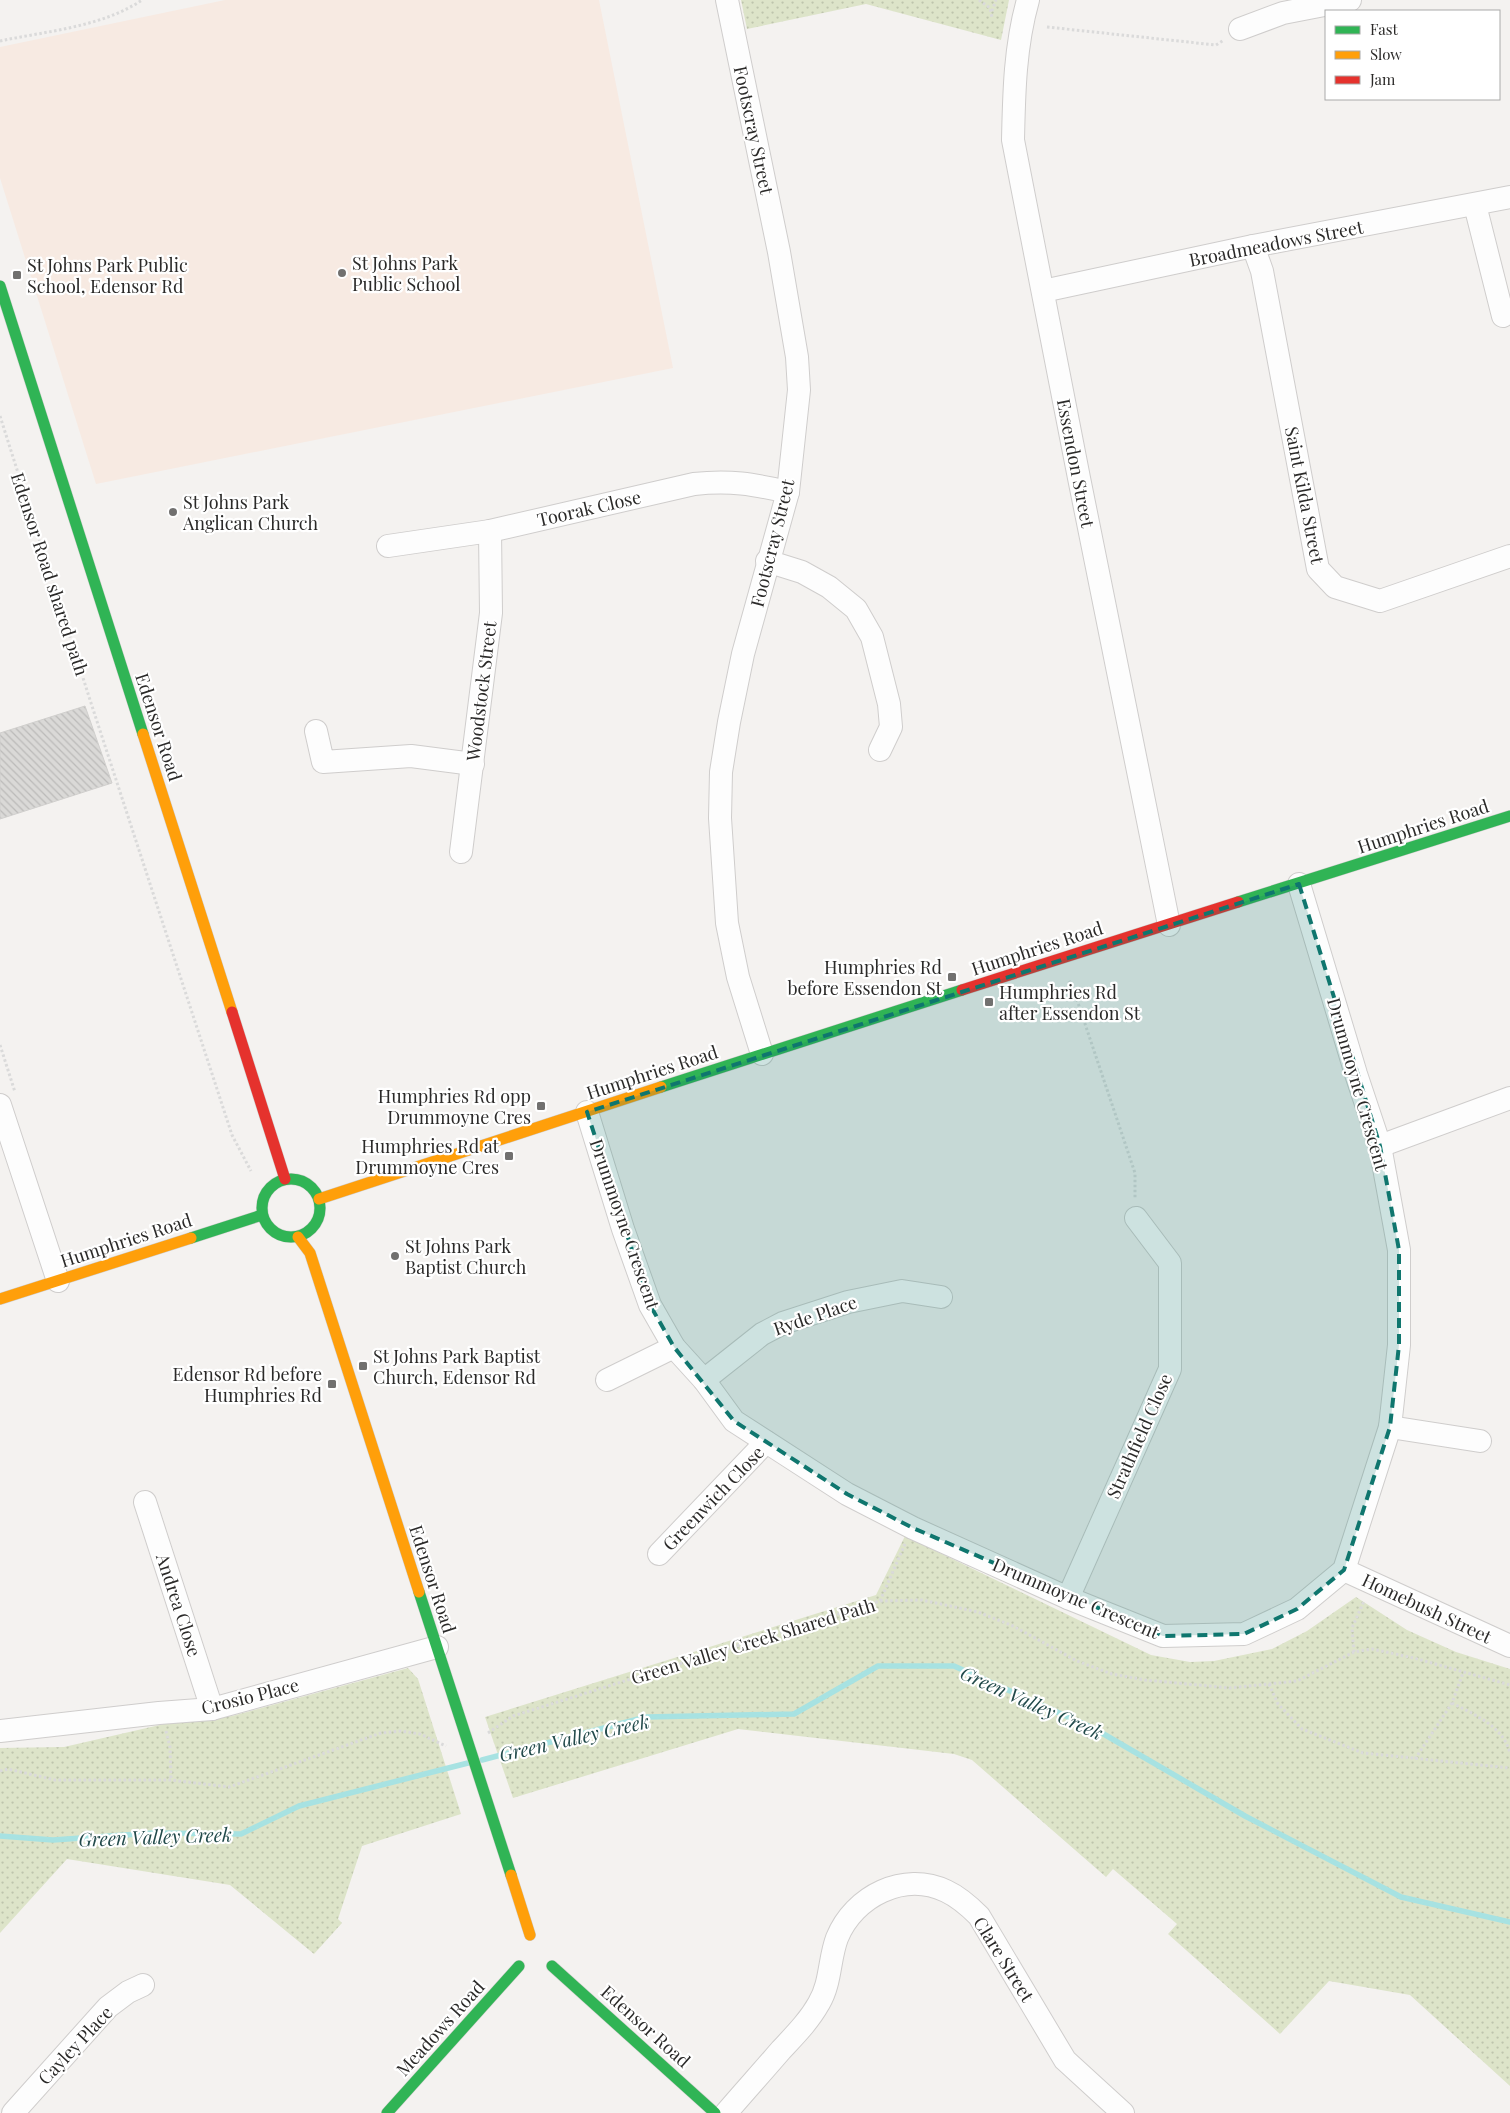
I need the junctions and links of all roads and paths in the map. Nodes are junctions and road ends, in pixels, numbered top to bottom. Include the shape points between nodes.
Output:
1 (142, 0) edge
2 (727, 0) edge
3 (979, 0) edge
4 (996, 0) edge
5 (1028, 0) edge
6 (1350, 0) edge
7 (991, 13) junction
8 (992, 18) dead end
9 (1047, 27) dead end
10 (1240, 28) joint
11 (0, 42) edge
12 (1510, 197) edge
13 (1475, 205) junction
14 (1254, 246) junction
15 (0, 286) edge
16 (1043, 290) junction
17 (1503, 316) dead end
18 (0, 416) edge
19 (788, 492) junction
20 (490, 530) junction
21 (388, 546) dead end
22 (1510, 556) edge
23 (768, 561) junction
24 (316, 731) dead end
25 (880, 750) dead end
26 (473, 764) junction
27 (1510, 816) edge
28 (461, 852) dead end
29 (1299, 884) junction
30 (1169, 925) junction
31 (1069, 982) dead end
32 (762, 1054) junction
33 (1510, 1098) edge
34 (0, 1105) edge
35 (587, 1112) junction
36 (1380, 1146) junction
37 (251, 1171) dead end
38 (285, 1179) junction
39 (319, 1199) junction
40 (262, 1215) junction
41 (1136, 1218) joint
42 (298, 1237) junction
43 (58, 1281) junction
44 (941, 1297) dead end
45 (0, 1299) edge
46 (674, 1347) junction
47 (608, 1380) dead end
48 (704, 1380) junction
49 (1390, 1427) junction
50 (1480, 1441) dead end
51 (766, 1442) junction
52 (145, 1502) dead end
53 (913, 1528) junction
54 (659, 1554) dead end
55 (1344, 1570) junction
56 (1372, 1582) junction
57 (1068, 1598) junction
58 (880, 1601) junction
59 (1510, 1646) edge
60 (437, 1647) junction
61 (1354, 1652) junction
62 (1463, 1673) junction
63 (1269, 1684) junction
64 (1510, 1685) edge
65 (1452, 1703) junction
66 (212, 1709) junction
67 (160, 1713) junction
68 (0, 1732) edge
69 (487, 1734) dead end
70 (445, 1747) dead end
71 (1510, 1753) edge
72 (1415, 1759) junction
73 (1510, 1768) edge
74 (0, 1771) edge
75 (171, 1780) junction
76 (530, 1934) junction
77 (544, 1936) dead end
78 (519, 1941) dead end
79 (556, 1952) dead end
80 (515, 1954) dead end
81 (518, 1966) junction
82 (552, 1966) junction
83 (529, 1974) dead end
84 (542, 1974) dead end
85 (143, 1985) dead end
86 (13, 2113) edge
87 (387, 2113) edge
88 (715, 2113) edge
89 (726, 2113) edge
90 (1122, 2113) edge

1 - 11 path via 128,9 88,22
2 - 19 street, Footscray Street via 779,252 797,357 798,390
3 - 7 path via 990,8
4 - 7 path
5 - 16 street, Essendon Street via 1018,44 1013,140
6 - 10 street via 1283,13
7 - 8 path
9 - 10 path via 1216,45
12 - 13 street, Broadmeadows Street
13 - 14 street, Broadmeadows Street
13 - 17 street
14 - 16 street, Broadmeadows Street
14 - 22 street, Saint Kilda Street via 1262,271 1318,569 1335,587 1380,601
15 - 38 main road, Edensor Road
16 - 30 street, Essendon Street
18 - 37 path, Edensor Road shared path via 232,1135
19 - 20 street, Toorak Close via 724,481 694,484
19 - 23 street, Footscray Street
20 - 21 street, Toorak Close
20 - 26 street, Woodstock Street via 490,613
23 - 25 street via 802,572 829,587 856,609 872,637 889,704 891,727
23 - 32 street, Footscray Street via 729,722 721,772 720,818 727,923 738,977
24 - 26 street via 324,762 411,756
26 - 28 street, Woodstock Street
27 - 29 main road, Humphries Road
29 - 30 main road, Humphries Road
29 - 36 street, Drummoyne Crescent
30 - 32 main road, Humphries Road
31 - 41 path via 1135,1173
32 - 35 main road, Humphries Road
33 - 36 street
34 - 43 street
35 - 39 main road, Humphries Road
35 - 46 street, Drummoyne Crescent via 622,1229 650,1305
36 - 49 street, Drummoyne Crescent via 1399,1250 1399,1345
38 - 39 main road via 306,1183
38 - 40 main road via 268,1190 263,1198
39 - 42 main road via 321,1209 314,1227
40 - 42 main road via 274,1232 290,1238
40 - 43 main road, Humphries Road
41 - 57 street, Strathfield Close via 1170,1263 1170,1369
42 - 60 main road, Edensor Road via 310,1253
43 - 45 main road, Humphries Road
44 - 48 street, Ryde Place via 902,1291 848,1302 783,1323 762,1334
46 - 47 street
46 - 48 street, Drummoyne Crescent
48 - 51 street, Drummoyne Crescent via 734,1421
49 - 50 street
49 - 55 street, Drummoyne Crescent
51 - 53 street, Drummoyne Crescent via 846,1494
51 - 54 street, Greenwich Close
52 - 66 street, Andrea Close
53 - 57 street, Drummoyne Crescent
53 - 58 path
55 - 56 street, Homebush Street
55 - 57 street, Drummoyne Crescent via 1297,1610 1244,1634 1162,1636
56 - 59 street, Homebush Street
56 - 61 path via 1352,1628
58 - 63 path, Green Valley Creek Shared Path via 922,1600 978,1612 1013,1626 1077,1661 1112,1674 1230,1688
58 - 69 path, Green Valley Creek Shared Path via 513,1716
60 - 66 street, Crosio Place
60 - 76 main road, Edensor Road
61 - 62 path, Green Valley Creek Shared Path via 1372,1649
61 - 63 path, Green Valley Creek Shared Path via 1297,1681
62 - 64 path, Green Valley Creek Shared Path
62 - 65 path
63 - 72 path via 1278,1704 1302,1729 1363,1753
65 - 71 path via 1491,1725 1508,1743
65 - 72 path
66 - 67 street, Crosio Place
67 - 68 street, Crosio Place
67 - 75 path via 170,1747
70 - 75 path via 420,1734 401,1731 381,1733 229,1787
72 - 73 path
74 - 75 path via 8,1769 55,1780
76 - 77 main road
76 - 78 main road
79 - 82 main road
80 - 81 main road
81 - 83 main road
81 - 87 main road, Meadows Road
82 - 84 main road
82 - 88 main road, Edensor Road
85 - 86 street, Cayley Place via 108,2007
89 - 90 street, Clare Street via 803,2026 820,2002 837,1938 845,1921 856,1908 878,1893 910,1883 946,1890 979,1916 1065,2060

